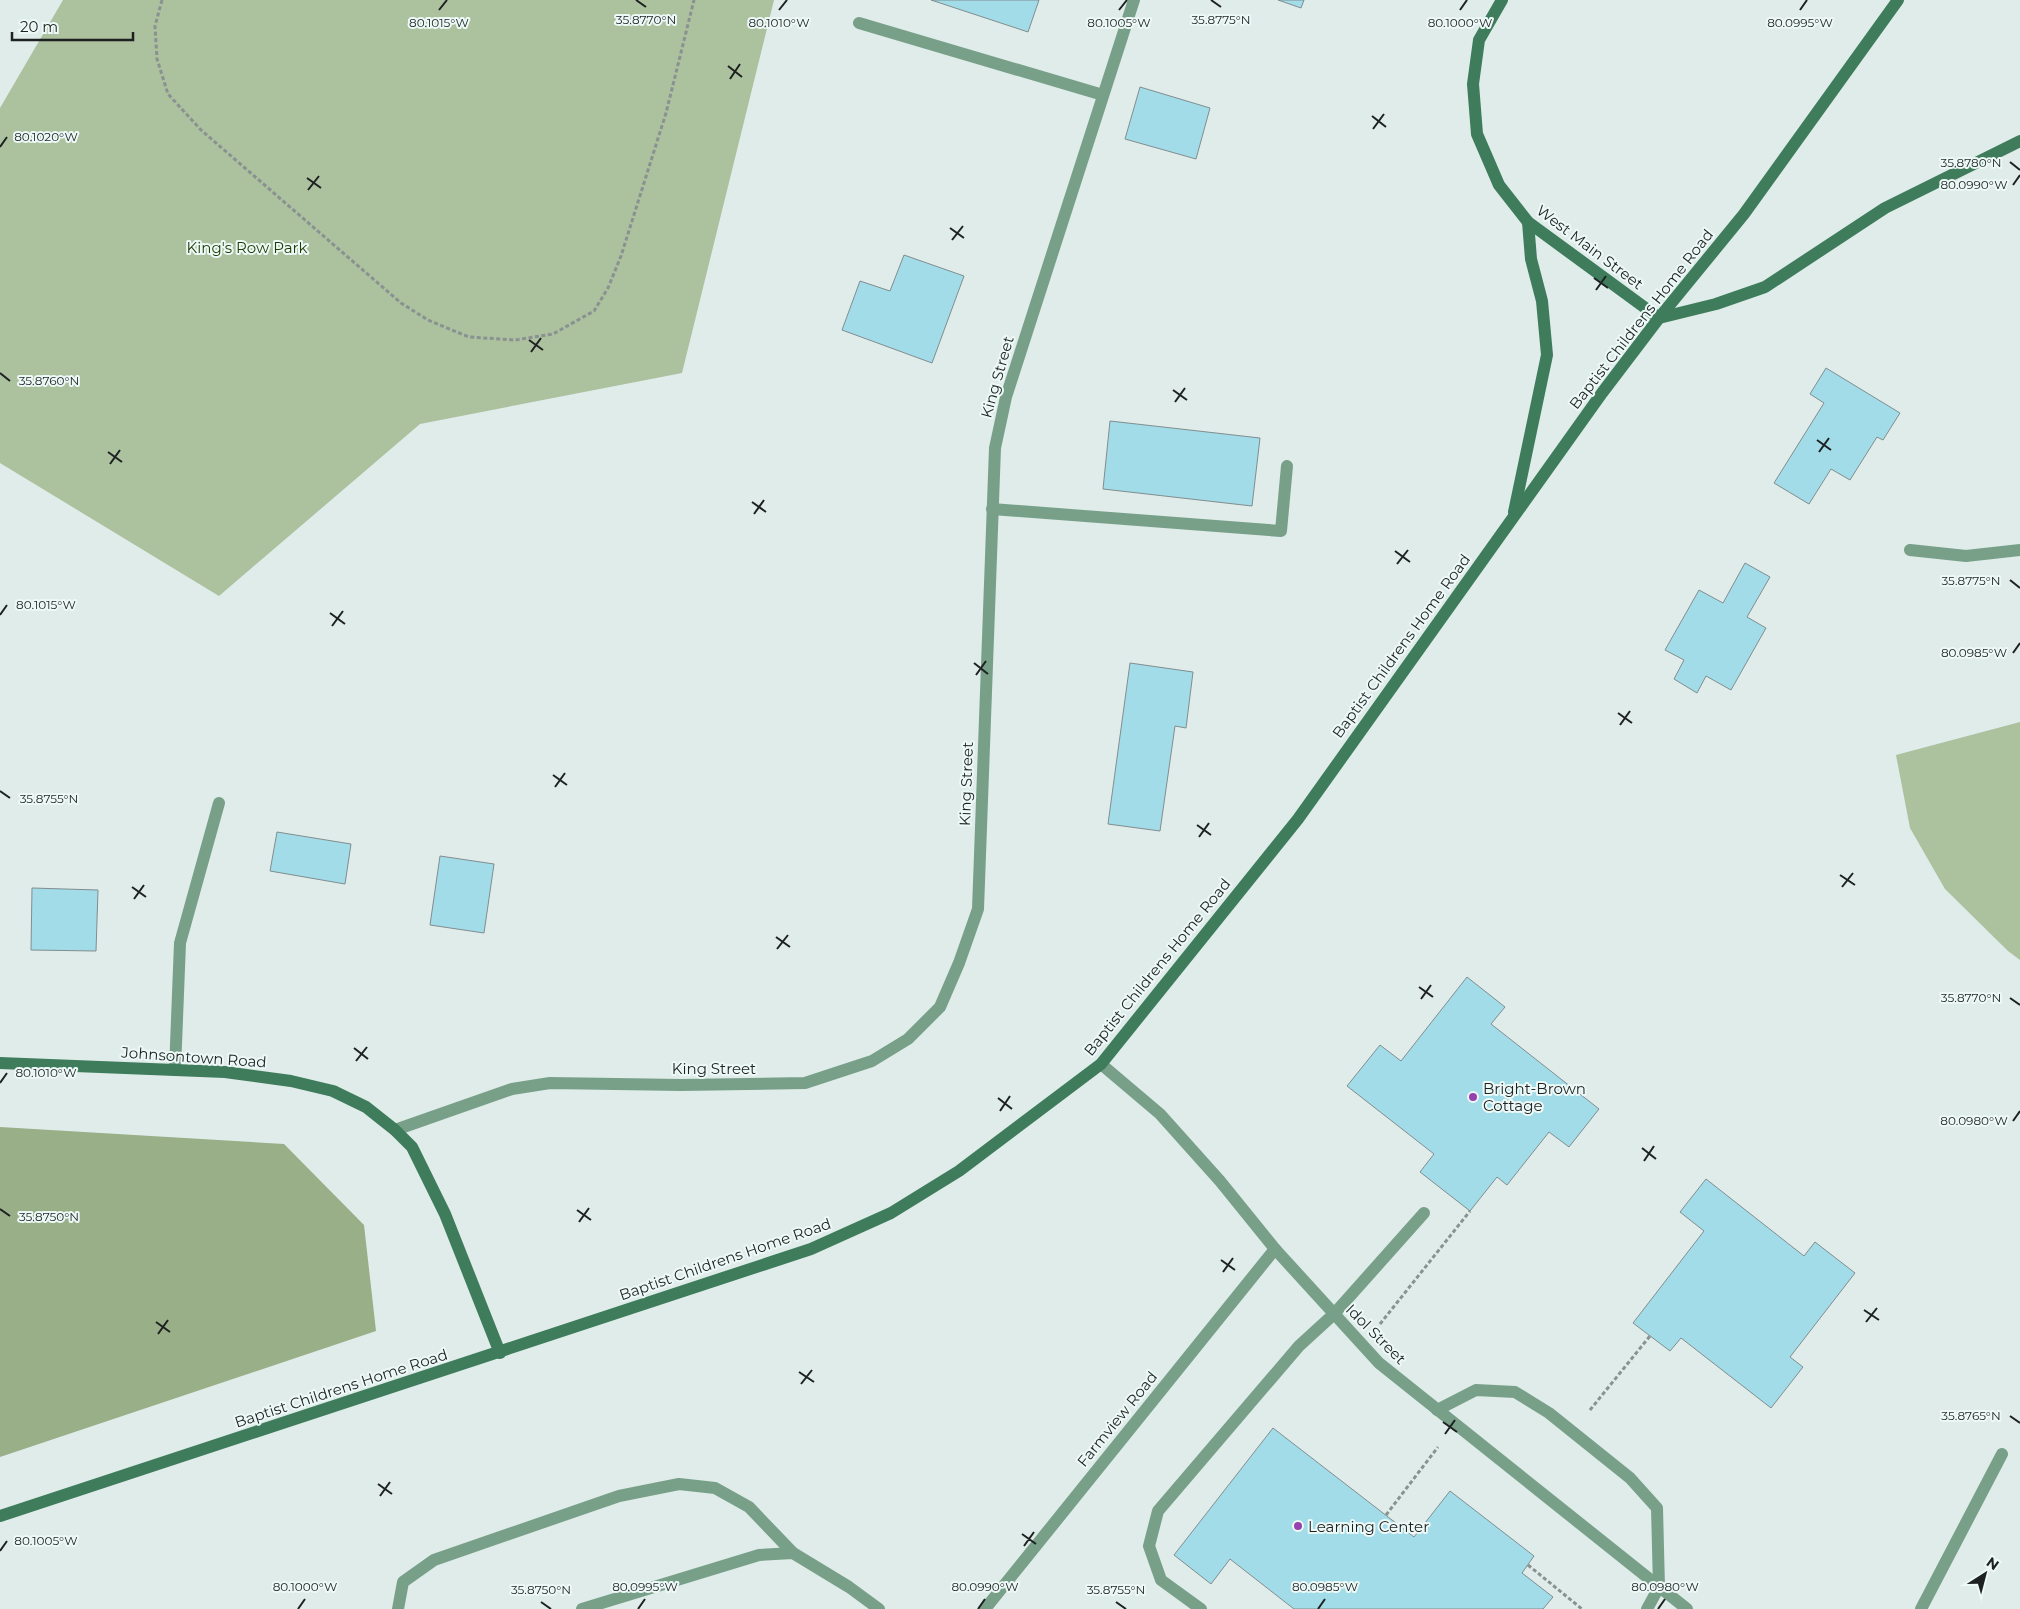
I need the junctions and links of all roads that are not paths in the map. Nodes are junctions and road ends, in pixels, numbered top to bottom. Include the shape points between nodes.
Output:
1 (1134, 0) edge
2 (1502, 0) edge
3 (1898, 0) edge
4 (859, 23) dead end
5 (1103, 95) junction
6 (2020, 141) edge
7 (1528, 222) junction
8 (1659, 318) junction
9 (1287, 466) dead end
10 (992, 509) junction
11 (1513, 518) junction
12 (1910, 550) dead end
13 (2020, 550) edge
14 (219, 803) dead end
15 (0, 1063) edge
16 (1101, 1064) junction
17 (175, 1070) junction
18 (396, 1130) junction
19 (1424, 1214) dead end
20 (1275, 1249) junction
21 (1334, 1314) junction
22 (500, 1353) junction
23 (1437, 1410) junction
24 (2002, 1454) dead end
25 (0, 1516) edge
26 (794, 1553) junction
27 (1659, 1587) junction
28 (398, 1609) edge
29 (582, 1609) edge
30 (879, 1609) edge
31 (984, 1609) edge
32 (1201, 1609) edge
33 (1647, 1609) edge
34 (1687, 1609) edge
35 (1921, 1609) edge

1 - 5 street, King Street
2 - 7 street, West Main Street via 1479,40 1473,84 1477,134 1499,184
3 - 8 street, Baptist Childrens Home Road via 1744,214
4 - 5 street
5 - 10 street, King Street via 1006,397 995,448
6 - 8 street via 1885,208 1766,287
7 - 8 street, West Main Street
7 - 11 street via 1530,259 1542,301 1546,355
8 - 11 street, Baptist Childrens Home Road
9 - 10 street via 1281,531
10 - 18 street, King Street via 978,909 940,1007 908,1039 872,1061 805,1083 550,1083 512,1089
11 - 16 street, Baptist Childrens Home Road via 1298,819
12 - 13 street via 1966,556
14 - 17 street via 180,943
15 - 17 street, Johnsontown Road
16 - 20 street, Idol Street via 1160,1114
16 - 22 street, Baptist Childrens Home Road via 959,1171 891,1213 810,1249
17 - 18 street, Johnsontown Road via 272,1078 333,1091 366,1107
18 - 22 street, Johnsontown Road via 412,1147 445,1214
19 - 21 street
20 - 21 street, Idol Street
20 - 31 street, Farmview Road
21 - 23 street, Idol Street via 1379,1363
21 - 32 street via 1299,1346 1158,1511 1150,1546 1161,1580
22 - 25 street, Baptist Childrens Home Road
23 - 27 street, Idol Street
23 - 27 street via 1476,1390 1514,1392 1549,1413 1630,1478 1657,1508
24 - 35 street
26 - 28 street via 749,1507 715,1488 679,1484 619,1496 434,1560 403,1582
26 - 29 street via 759,1555
26 - 30 street
27 - 33 street
27 - 34 street, Idol Street

